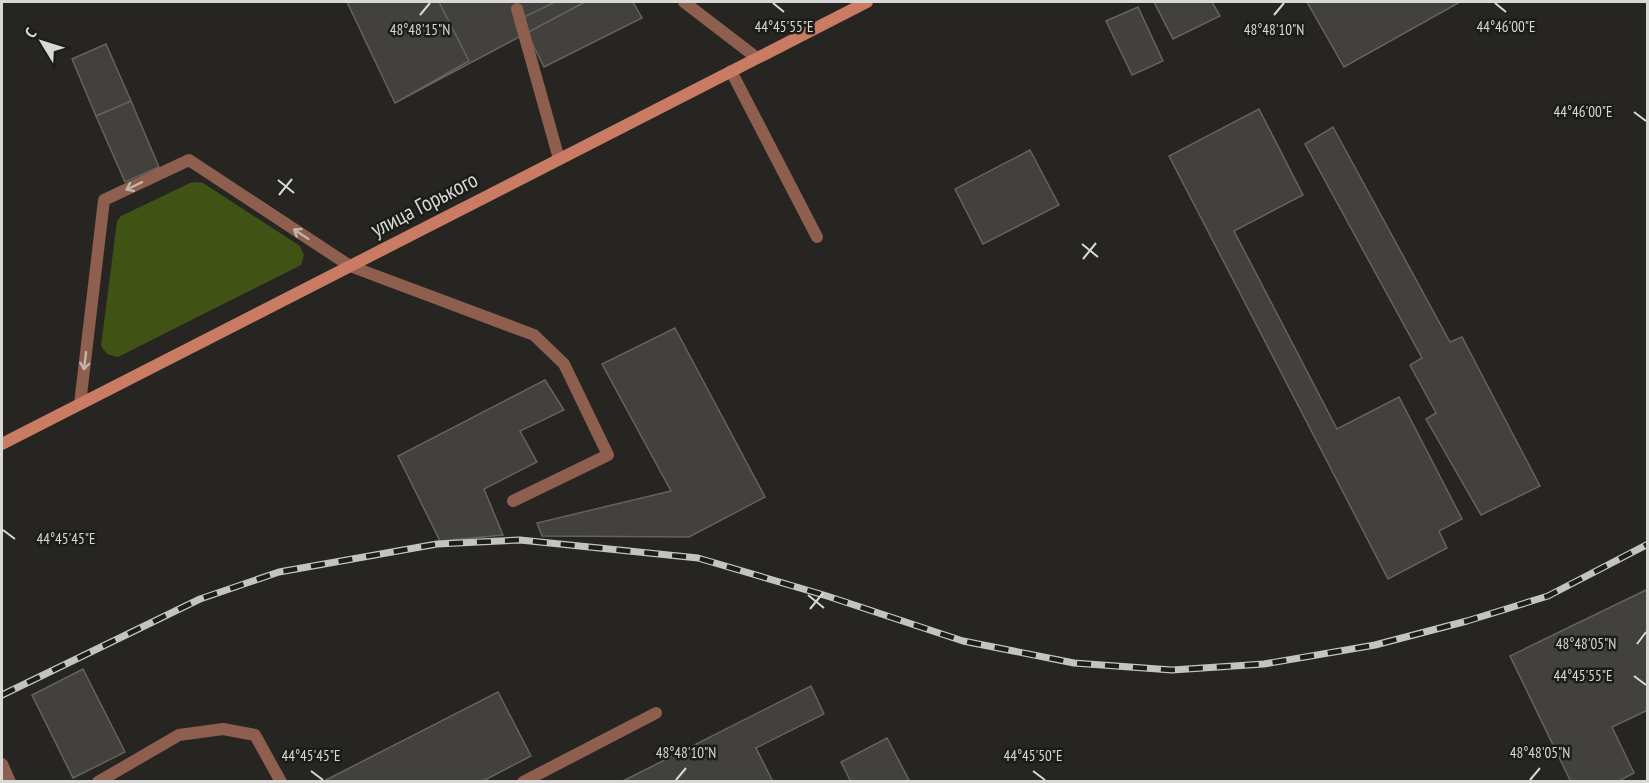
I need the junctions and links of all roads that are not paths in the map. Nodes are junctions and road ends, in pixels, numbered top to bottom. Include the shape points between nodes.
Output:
1 (684, 2) edge
2 (867, 2) edge
3 (518, 9) dead end
4 (757, 58) junction
5 (731, 71) junction
6 (559, 159) junction
7 (817, 237) dead end
8 (350, 266) junction
9 (80, 404) junction
10 (2, 444) edge
11 (513, 501) dead end
12 (656, 714) dead end
13 (2, 764) edge
14 (10, 782) edge
15 (98, 782) edge
16 (281, 782) edge
17 (523, 782) edge

1 - 4 street
2 - 4 street, улица Горького
3 - 6 street
4 - 5 street, улица Горького
5 - 6 street, улица Горького
5 - 7 street
6 - 8 street, улица Горького
8 - 9 street, улица Горького
8 -> 9 street via 189,160 104,200
8 - 11 street via 534,335 564,364 608,455
9 - 10 street, улица Горького
12 - 17 street
13 - 14 street
15 - 16 street via 179,735 223,729 255,735

